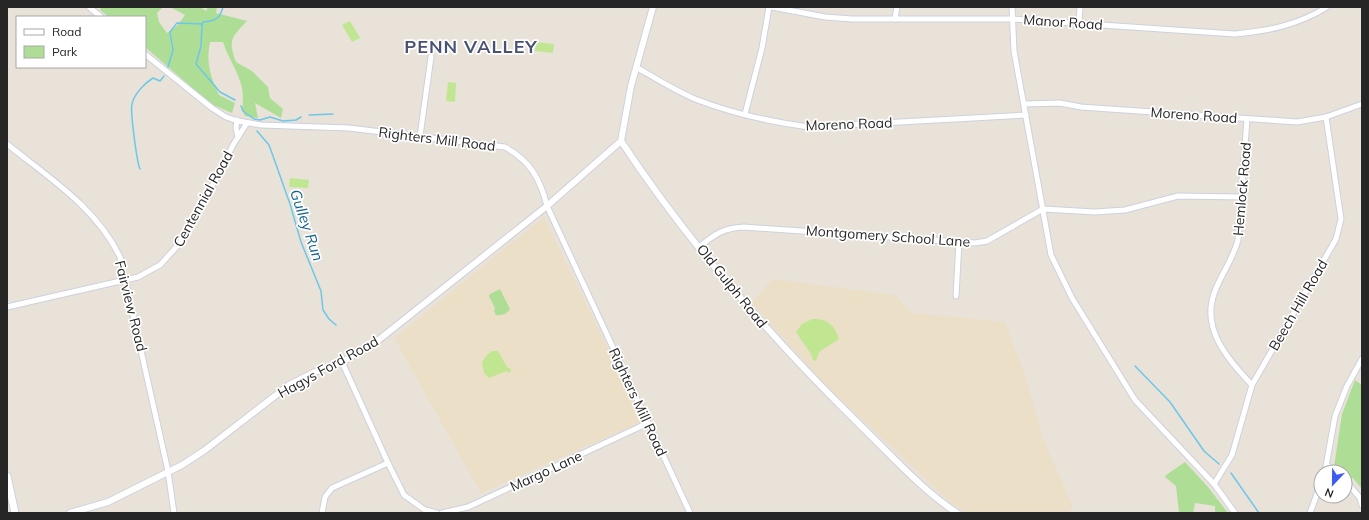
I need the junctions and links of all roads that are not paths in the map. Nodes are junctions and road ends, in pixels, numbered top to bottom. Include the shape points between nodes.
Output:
1 (89, 7) edge
2 (653, 7) edge
3 (770, 7) edge
4 (897, 7) edge
5 (1012, 7) edge
6 (1080, 7) edge
7 (1327, 7) edge
8 (100, 16) edge
9 (895, 18) junction
10 (1012, 19) junction
11 (1079, 23) junction
12 (146, 55) edge
13 (431, 57) dead end
14 (636, 67) junction
15 (1024, 104) junction
16 (1362, 104) edge
17 (745, 114) junction
18 (1026, 115) junction
19 (1326, 117) junction
20 (1247, 119) junction
21 (237, 120) junction
22 (247, 123) junction
23 (420, 136) junction
24 (238, 137) junction
25 (621, 141) junction
26 (7, 144) edge
27 (1242, 197) junction
28 (546, 206) junction
29 (1043, 209) junction
30 (959, 242) junction
31 (699, 247) junction
32 (126, 281) junction
33 (956, 296) dead end
34 (7, 307) edge
35 (1362, 359) edge
36 (342, 362) junction
37 (1252, 384) junction
38 (648, 423) junction
39 (388, 463) junction
40 (1327, 464) edge
41 (168, 471) junction
42 (7, 476) edge
43 (1214, 484) junction
44 (1353, 490) edge
45 (1362, 505) edge
46 (468, 506) junction
47 (15, 513) edge
48 (70, 513) edge
49 (174, 513) edge
50 (322, 513) edge
51 (437, 513) edge
52 (442, 513) edge
53 (471, 513) edge
54 (690, 513) edge
55 (957, 513) edge
56 (1235, 513) edge

1 - 8 street
2 - 14 street
3 - 9 street, Manor Road via 825,17
3 - 17 street
4 - 9 street
5 - 10 street
6 - 11 street
7 - 11 street, Manor Road via 1298,22 1267,31 1235,34
9 - 10 street, Manor Road
10 - 11 street, Manor Road
10 - 15 street via 1014,51
12 - 21 street, Righters Mill Road via 199,99 226,117
13 - 23 street
14 - 17 street, Moreno Road via 696,99
14 - 25 street
15 - 18 street
15 - 20 street, Moreno Road via 1060,103 1081,107
16 - 19 street, Moreno Road
17 - 18 street, Moreno Road via 809,127
18 - 29 street
19 - 20 street, Moreno Road via 1297,122
19 - 37 street, Beech Hill Road via 1341,219 1336,239
20 - 27 street, Hemlock Road
21 - 22 street, Righters Mill Road
21 - 24 street, Centennial Road
22 - 23 street, Righters Mill Road via 348,128
22 - 24 street, Centennial Road
23 - 28 street, Righters Mill Road via 506,148 530,166 544,195
24 - 32 street, Centennial Road via 174,251 154,270
25 - 28 street, Hagys Ford Road
25 - 31 street, Old Gulph Road
26 - 32 street, Fairview Road via 93,216 120,257
27 - 29 street via 1178,196 1125,210 1095,212
27 - 37 street, Hemlock Road via 1236,250 1216,290 1211,317 1216,338 1223,351
28 - 36 street, Hagys Ford Road via 376,342
28 - 38 street, Righters Mill Road
29 - 30 street, Montgomery School Lane via 987,241
29 - 43 street via 1051,255 1072,298 1135,400
30 - 31 street, Montgomery School Lane via 730,227
30 - 33 street
31 - 55 street, Old Gulph Road via 725,283 807,373 918,481
32 - 34 street, Centennial Road
32 - 41 street, Fairview Road
35 - 40 street via 1335,416
36 - 39 street
36 - 41 street, Hagys Ford Road via 289,385 194,458
37 - 43 street, Beech Hill Road via 1232,455
38 - 46 street, Margo Lane
38 - 54 street, Righters Mill Road
39 - 50 street via 332,488 325,497
39 - 51 street via 404,495 425,510
41 - 48 street, Hagys Ford Road via 108,502
41 - 49 street, Fairview Road
42 - 47 main road
43 - 56 street
44 - 45 street
46 - 52 street, Margo Lane
46 - 53 street

